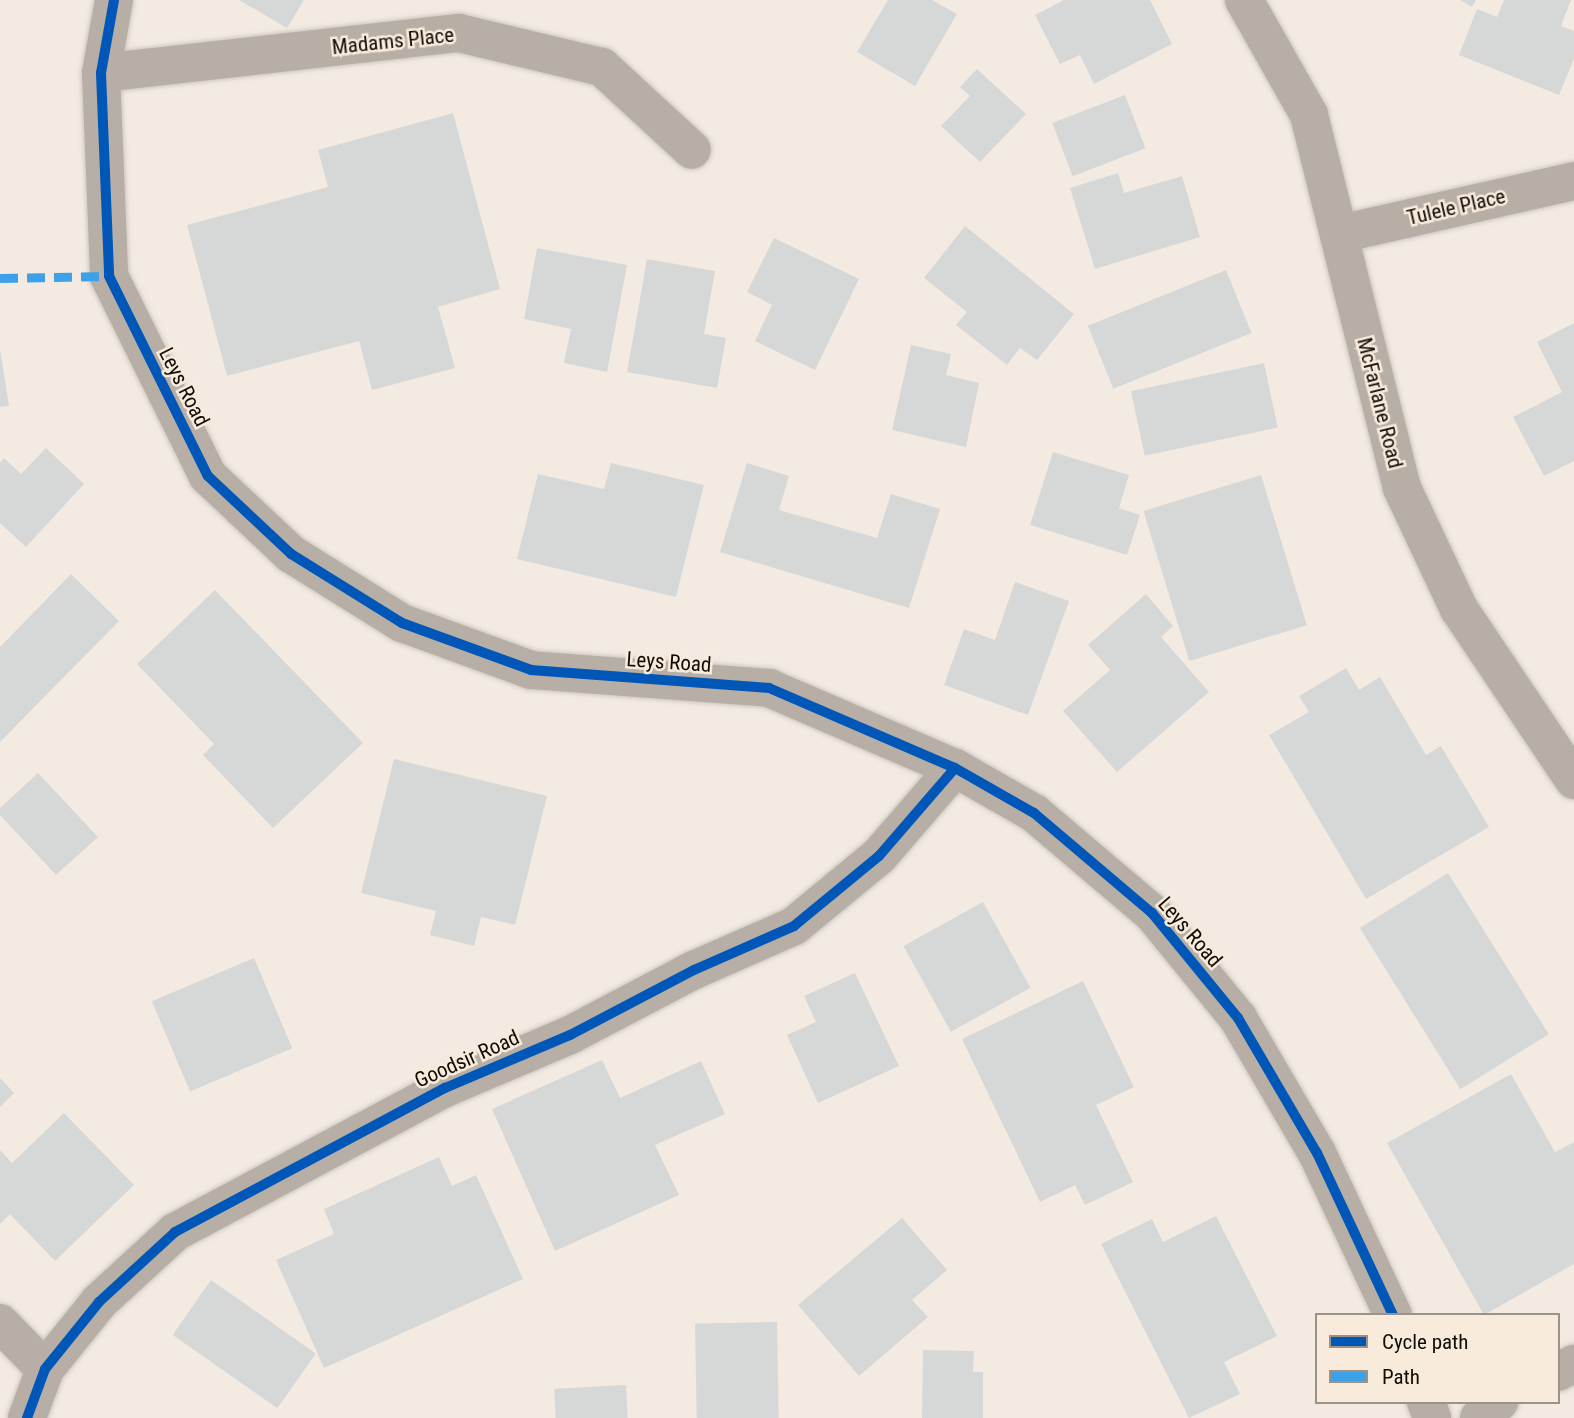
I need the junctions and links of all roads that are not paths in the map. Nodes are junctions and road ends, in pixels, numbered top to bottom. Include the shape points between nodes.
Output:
1 (114, 0) edge
2 (1244, 0) edge
3 (101, 73) junction
4 (692, 150) dead end
5 (1574, 181) edge
6 (1339, 234) junction
7 (956, 768) junction
8 (1573, 775) edge
9 (1392, 1313) edge
10 (0, 1323) edge
11 (45, 1369) junction
12 (1496, 1404) edge
13 (27, 1418) edge
14 (1479, 1418) edge

1 - 3 street, Leys Road
2 - 6 street, McFarlane Road via 1309,115
3 - 4 street, Madams Place via 459,33 602,67
3 - 7 street, Leys Road via 109,276 208,476 291,554 402,623 531,670 769,688
5 - 6 street, Tulele Place
6 - 8 street, McFarlane Road via 1402,488 1459,610
7 - 9 street, Leys Road via 1034,813 1152,913 1238,1018 1317,1153
7 - 11 street, Goodsir Road via 878,856 794,926 694,970 570,1035 445,1088 175,1232 99,1302
10 - 11 street
11 - 13 street, Goodsir Road
12 - 14 street

